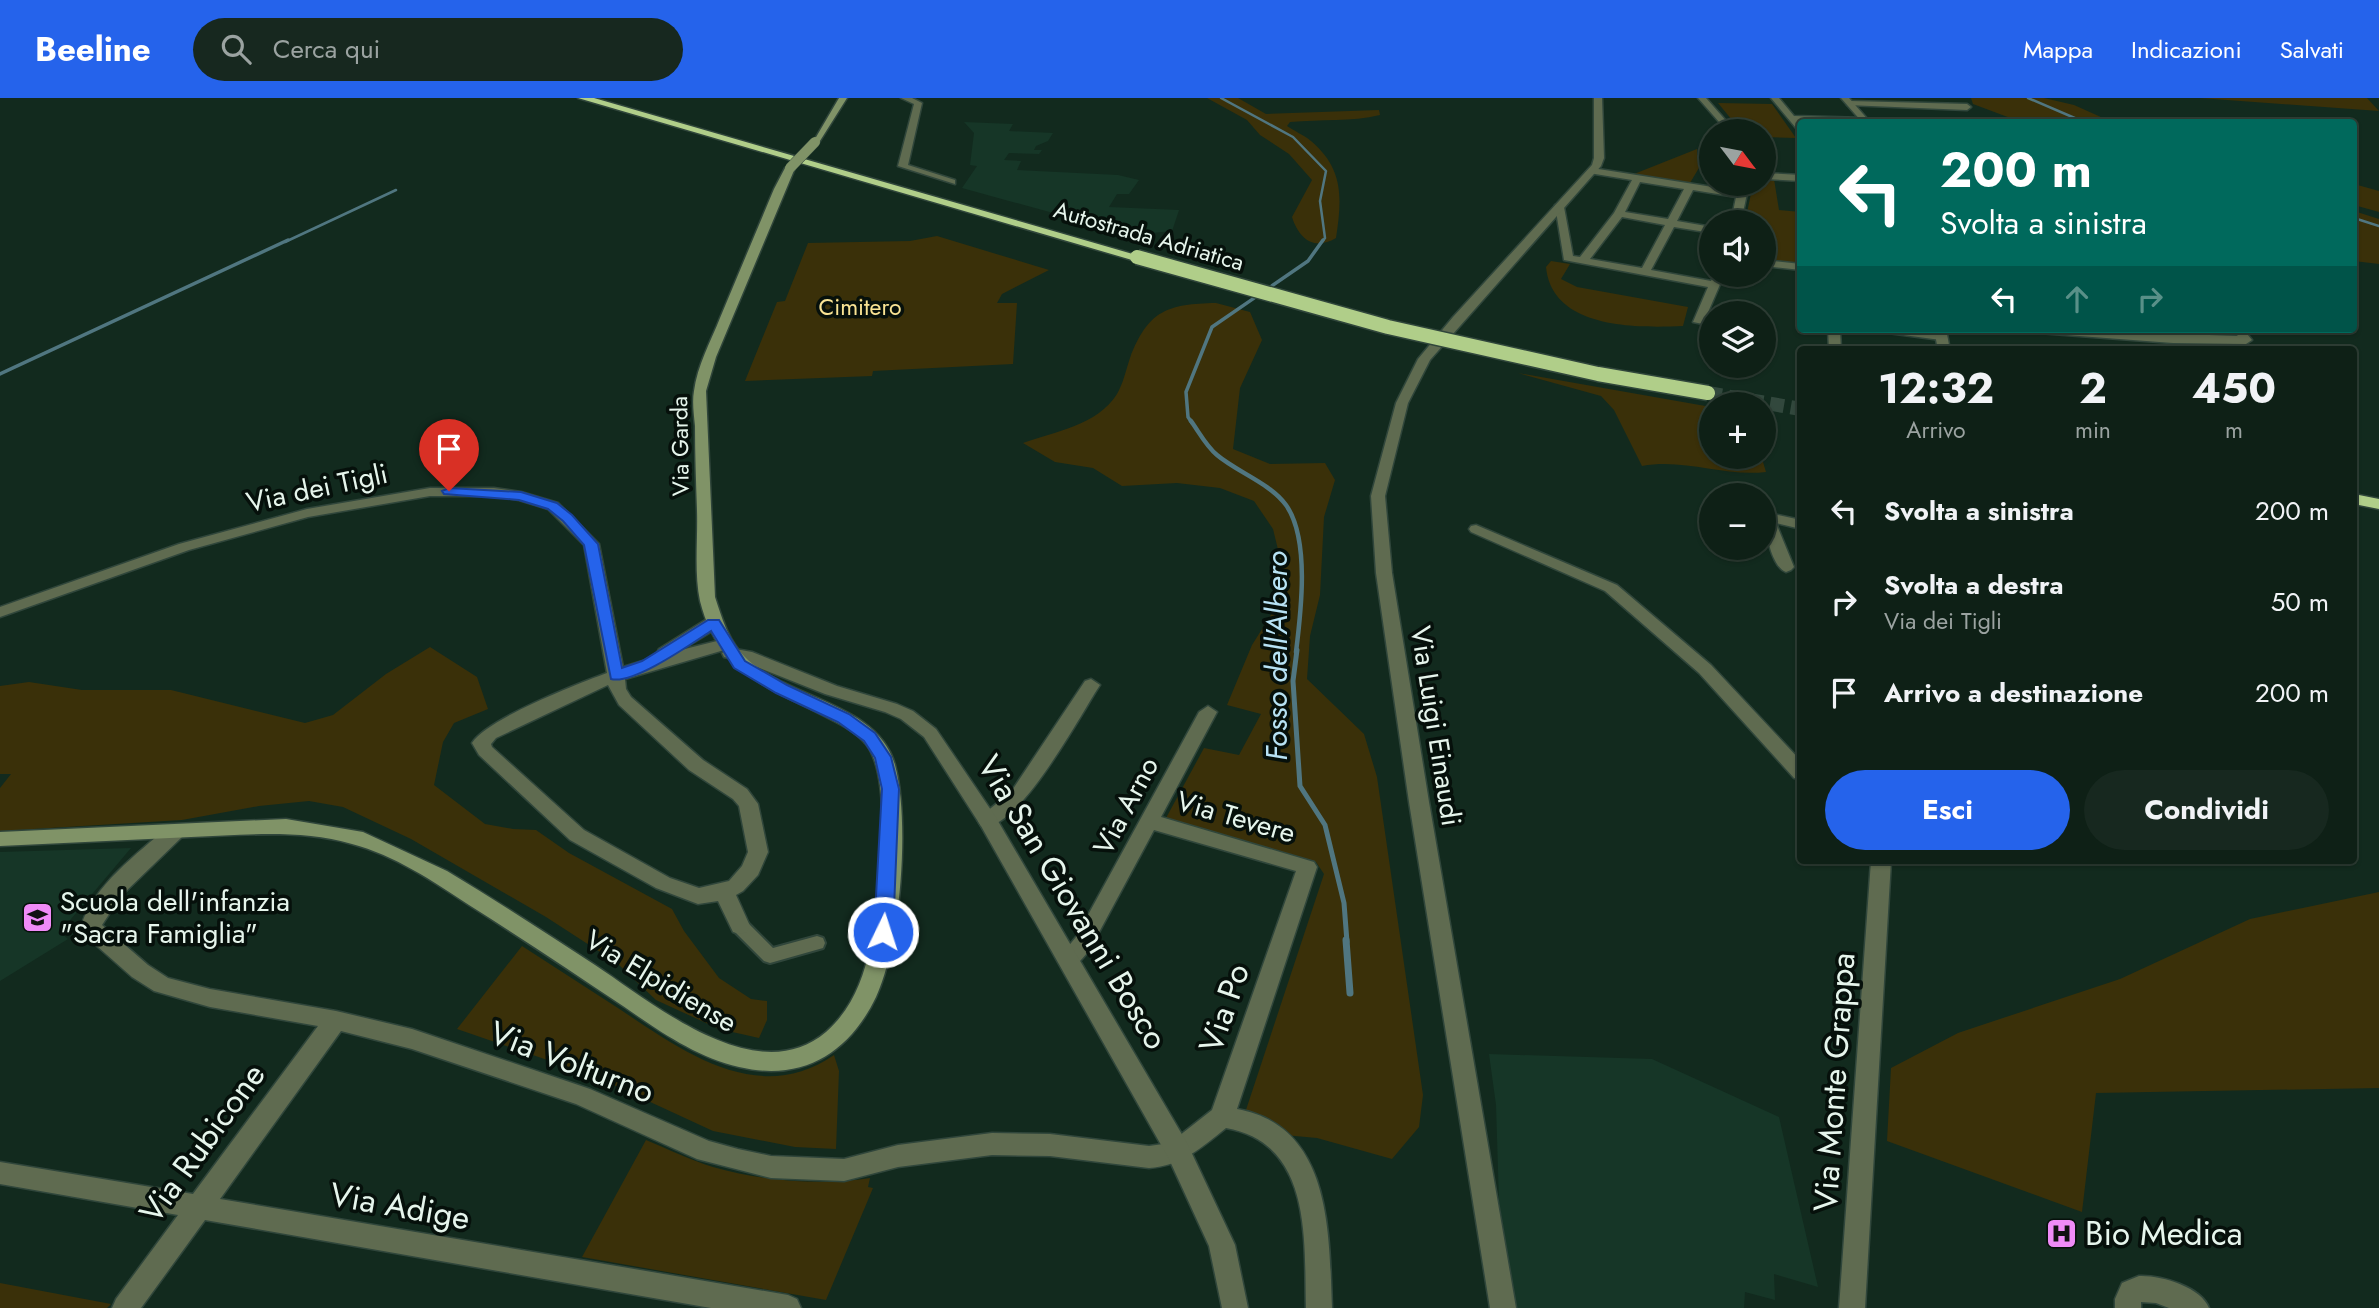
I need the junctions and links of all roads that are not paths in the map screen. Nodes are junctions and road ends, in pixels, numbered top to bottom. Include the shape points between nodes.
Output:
1 (583, 98) edge
2 (620, 98) edge
3 (843, 98) edge
4 (905, 98) edge
5 (1598, 98) edge
6 (1703, 98) edge
7 (1775, 98) edge
8 (1847, 101) edge
9 (1967, 107) edge
10 (1721, 119) edge
11 (1791, 119) junction
12 (1797, 119) edge
13 (1862, 119) edge
14 (1797, 126) edge
15 (1591, 171) junction
16 (1639, 177) junction
17 (1776, 177) edge
18 (1797, 178) edge
19 (952, 182) dead end
20 (1691, 185) junction
21 (1699, 186) edge
22 (1559, 207) junction
23 (1619, 214) junction
24 (1671, 223) junction
25 (1699, 228) edge
26 (1143, 253) junction
27 (1583, 261) junction
28 (1776, 264) edge
29 (1797, 266) edge
30 (1645, 272) junction
31 (1699, 278) edge
32 (2093, 333) edge
33 (2164, 333) edge
34 (2241, 333) edge
35 (2173, 339) junction
36 (1709, 387) tunnel mouth
37 (2357, 488) edge
38 (2379, 492) edge
39 (2357, 500) edge
40 (2379, 504) edge
41 (1797, 524) edge
42 (1476, 529) dead end
43 (1786, 568) dead end
44 (0, 612) edge
45 (713, 623) junction
46 (727, 648) junction
47 (647, 664) junction
48 (616, 676) junction
49 (1091, 685) dead end
50 (1208, 712) dead end
51 (1797, 769) edge
52 (988, 821) junction
53 (1150, 821) junction
54 (176, 831) junction
55 (0, 839) edge
56 (1881, 864) edge
57 (1307, 867) joint
58 (724, 892) junction
59 (740, 926) joint
60 (817, 943) dead end
61 (1069, 959) junction
62 (336, 1020) junction
63 (1222, 1117) junction
64 (1178, 1151) junction
65 (0, 1172) edge
66 (199, 1206) junction
67 (125, 1308) edge
68 (788, 1308) edge
69 (1235, 1308) edge
70 (1319, 1308) edge
71 (1503, 1308) edge
72 (1852, 1308) edge
73 (2128, 1308) edge
74 (2196, 1308) edge

1 - 26 highway, Autostrada Adriatica
2 - 26 highway, Autostrada Adriatica
3 - 45 main road, Via Garda, bridge via 815,142 790,168 709,357 700,391 707,597
4 - 19 street via 918,103 903,166
5 - 15 street, Via Luigi Einaudi via 1599,158
6 - 10 street
7 - 11 street
8 - 9 street
8 - 13 street
11 - 12 street
11 - 14 street
15 - 16 street
15 - 22 street, Via Luigi Einaudi
16 - 20 street
16 - 23 street
17 - 18 street
20 - 21 street
20 - 24 street
22 - 27 street via 1569,258
22 - 71 street, Via Luigi Einaudi via 1424,359 1402,402 1378,496 1384,573 1413,762
23 - 24 street
23 - 27 street
24 - 25 street
24 - 30 street
26 - 36 highway, Autostrada Adriatica, bridge via 1399,330 1586,371
27 - 30 street
28 - 29 street
30 - 31 street
32 - 35 street
33 - 35 street
34 - 35 street via 2246,340
37 - 38 highway
39 - 40 highway
41 - 43 street via 1766,516
42 - 51 street via 1611,588 1704,669
44 - 48 street, Via dei Tigli via 184,547 307,513 430,492 494,492 553,506 591,544
45 - 46 main road, Via Garda
45 - 47 street
46 - 47 street
46 - 52 street, Via San Giovanni Bosco via 907,715 930,733
46 - 54 main road, Via Elpidiense via 740,665 758,676 854,725 878,747 887,771 885,916 876,975 849,1024 827,1045 804,1056 745,1059 701,1042 440,876 356,837 286,826
47 - 48 street
48 - 58 street, Via dei Tigli via 625,701 748,804 758,852 751,870 737,886
48 - 58 street via 490,734 481,743 577,835 663,883 698,896
49 - 52 street via 1018,797
50 - 53 street, Via Arno
52 - 61 street, Via San Giovanni Bosco
53 - 57 street, Via Tevere
53 - 61 street, Via Arno via 1083,943
54 - 55 main road, Via Elpidiense
54 - 62 street, Via Volturno via 95,911 90,926 162,985
56 - 72 street, Via Monte Grappa
57 - 63 street, Via Po
58 - 59 street
59 - 60 street via 770,957
61 - 64 street, Via San Giovanni Bosco
62 - 64 street, Via Volturno via 512,1072 582,1096 706,1151 771,1167 844,1170 898,1156 992,1144 1050,1145 1149,1157
62 - 66 street, Via Rubicone
63 - 64 street
63 - 70 street via 1253,1123 1284,1145 1301,1167 1312,1195
64 - 69 street, Via San Giovanni Bosco via 1222,1245
65 - 66 street, Via Adige
66 - 67 street, Via Rubicone
66 - 68 street, Via Adige
73 - 74 street via 2131,1293 2144,1289 2168,1294

